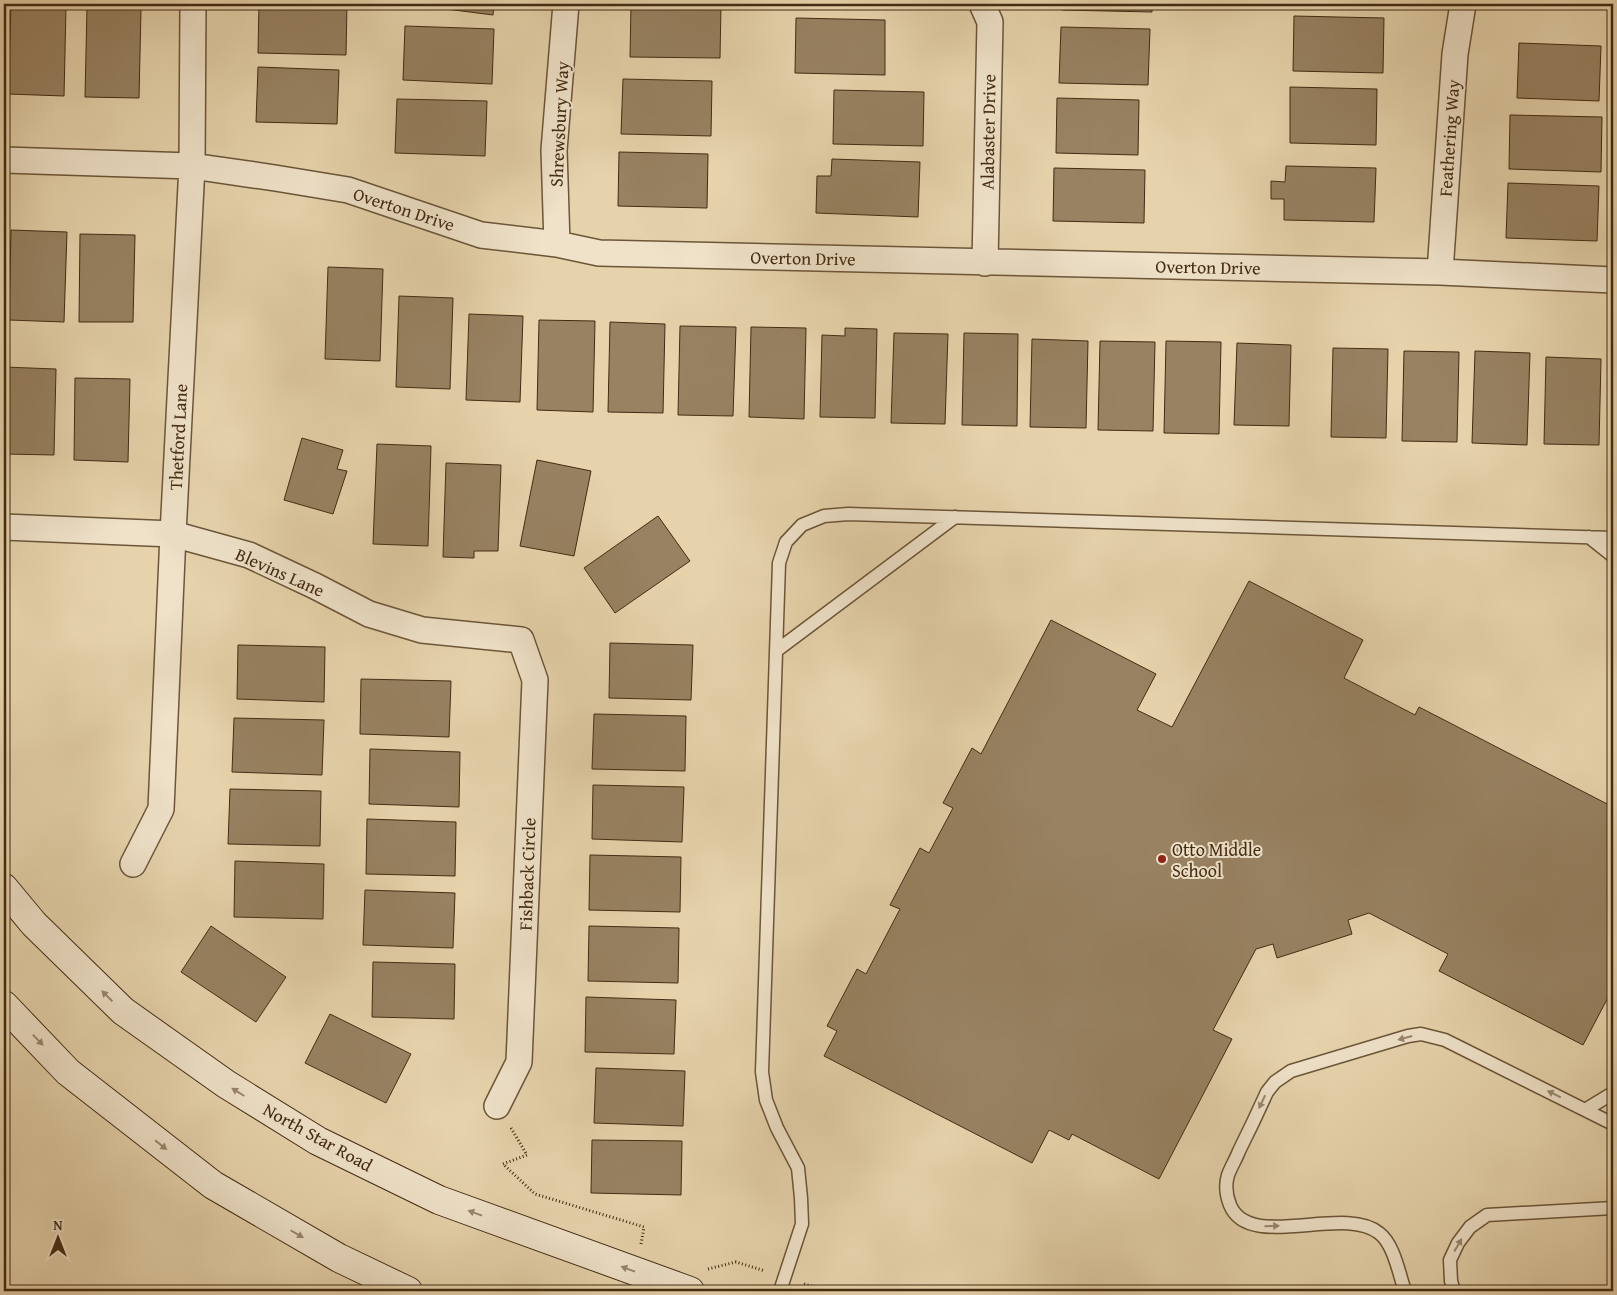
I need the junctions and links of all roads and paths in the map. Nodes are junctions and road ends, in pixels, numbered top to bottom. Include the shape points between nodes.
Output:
1 (193, 4) edge
2 (566, 4) edge
3 (982, 4) edge
4 (1463, 4) edge
5 (4, 160) edge
6 (192, 166) junction
7 (557, 244) junction
8 (985, 263) junction
9 (1440, 272) junction
10 (1613, 280) edge
11 (954, 517) junction
12 (4, 527) edge
13 (173, 534) junction
14 (1589, 538) junction
15 (1613, 538) edge
16 (1613, 556) edge
17 (521, 640) joint
18 (776, 651) junction
19 (133, 864) dead end
20 (4, 888) edge
21 (4, 1005) edge
22 (1613, 1093) edge
23 (497, 1106) joint
24 (1585, 1110) junction
25 (1613, 1124) edge
26 (1613, 1208) edge
27 (649, 1249) dead end
28 (785, 1277) junction
29 (697, 1281) edge
30 (408, 1291) edge
31 (780, 1291) edge
32 (828, 1291) edge
33 (1405, 1291) edge
34 (1454, 1291) edge

1 - 6 street, Thetford Lane
2 - 7 street, Shrewsbury Way via 554,150
3 - 8 street, Alabaster Drive via 990,22
4 - 9 street, Feathering Way via 1455,54
5 - 6 street, Overton Drive
6 - 7 street, Overton Drive via 348,190 481,235
6 - 13 street, Thetford Lane
7 - 8 street, Overton Drive via 599,253
8 - 9 street, Overton Drive
9 - 10 street, Overton Drive
11 - 14 lane
11 - 18 lane
11 - 18 lane via 848,514 824,516 802,525 786,542 779,563
12 - 13 street, Blevins Lane
13 - 17 street, Blevins Lane via 249,555 369,614 422,630
13 - 19 street, Thetford Lane via 161,809
14 - 15 lane
14 - 16 lane
17 - 23 street, Fishback Circle via 535,680 519,1062
18 - 28 lane via 762,1072 766,1100 798,1168 802,1224
29 -> 20 main road, North Star Road via 439,1200 318,1141 226,1084 123,1011 34,924
21 -> 30 main road via 68,1072 213,1186 339,1258
22 - 24 lane
23 - 27 path via 527,1156 503,1164 535,1194 644,1227 640,1245
24 - 25 lane
24 -> 33 lane via 1445,1040 1421,1034 1291,1071 1275,1082 1267,1092 1228,1176 1226,1194 1233,1211 1249,1224 1266,1227 1348,1222 1367,1225 1379,1232 1389,1244
34 -> 26 lane via 1450,1260 1470,1227 1488,1214
28 - 29 path via 736,1262
28 - 31 lane
28 - 32 path

